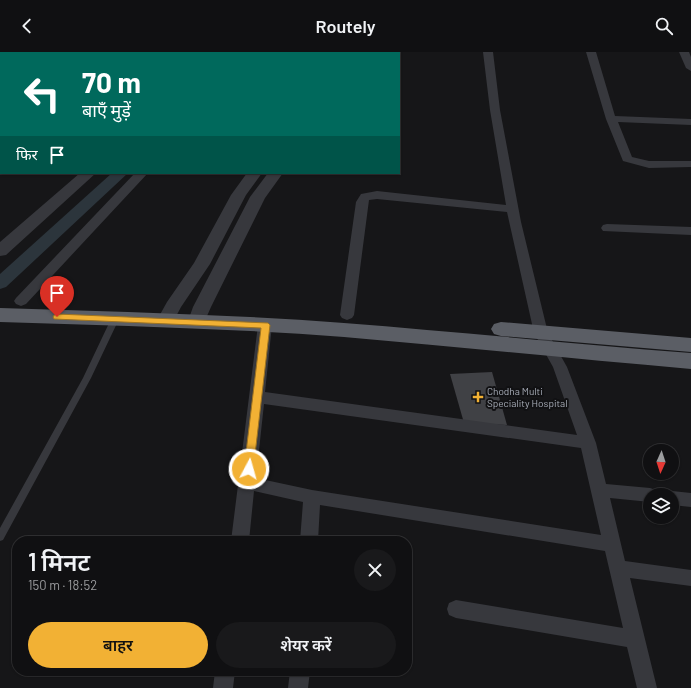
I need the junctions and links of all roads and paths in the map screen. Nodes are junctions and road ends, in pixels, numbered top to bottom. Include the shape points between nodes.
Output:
1 (488, 52) edge
2 (591, 52) edge
3 (684, 52) edge
4 (691, 68) edge
5 (611, 119) junction
6 (688, 125) edge
7 (691, 164) edge
8 (86, 174) edge
9 (141, 174) edge
10 (254, 174) edge
11 (275, 174) edge
12 (239, 195) junction
13 (258, 197) junction
14 (513, 209) junction
15 (607, 228) dead end
16 (691, 231) edge
17 (0, 251) edge
18 (6, 305) edge
19 (170, 313) junction
20 (200, 314) junction
21 (347, 315) junction
22 (115, 319) junction
23 (265, 325) junction
24 (546, 341) junction
25 (691, 345) edge
26 (691, 361) edge
27 (257, 397) junction
28 (588, 443) junction
29 (248, 483) junction
30 (599, 490) junction
31 (643, 494) edge
32 (312, 497) junction
33 (679, 499) edge
34 (691, 500) edge
35 (241, 536) edge
36 (309, 536) edge
37 (0, 537) edge
38 (613, 545) junction
39 (619, 568) junction
40 (691, 578) edge
41 (456, 609) dead end
42 (635, 639) junction
43 (225, 676) edge
44 (299, 676) edge
45 (224, 688) edge
46 (298, 688) edge
47 (647, 688) edge

1 - 14 street via 494,110
2 - 5 street
3 - 4 street
5 - 6 street
5 - 7 street via 624,156 630,160
8 - 17 street
9 - 18 street
10 - 12 street
11 - 13 street
12 - 13 street
12 - 19 street via 202,264
13 - 20 street
14 - 21 street via 377,195 365,197 362,202
14 - 24 street
15 - 16 street
18 - 19 highway
18 - 22 highway
19 - 20 highway
19 - 22 highway
20 - 21 highway
20 - 23 highway
21 - 24 highway
22 - 37 lane via 87,378
23 - 24 highway
23 - 27 street
24 - 25 highway
24 - 26 highway
24 - 28 street via 560,367
27 - 28 street
27 - 29 street
28 - 30 street
29 - 32 street
29 - 35 street
30 - 31 street
30 - 38 street
32 - 36 street
32 - 38 street
33 - 34 street
38 - 39 street
39 - 40 street
39 - 42 street
41 - 42 street
42 - 47 street
43 - 45 street
44 - 46 street

